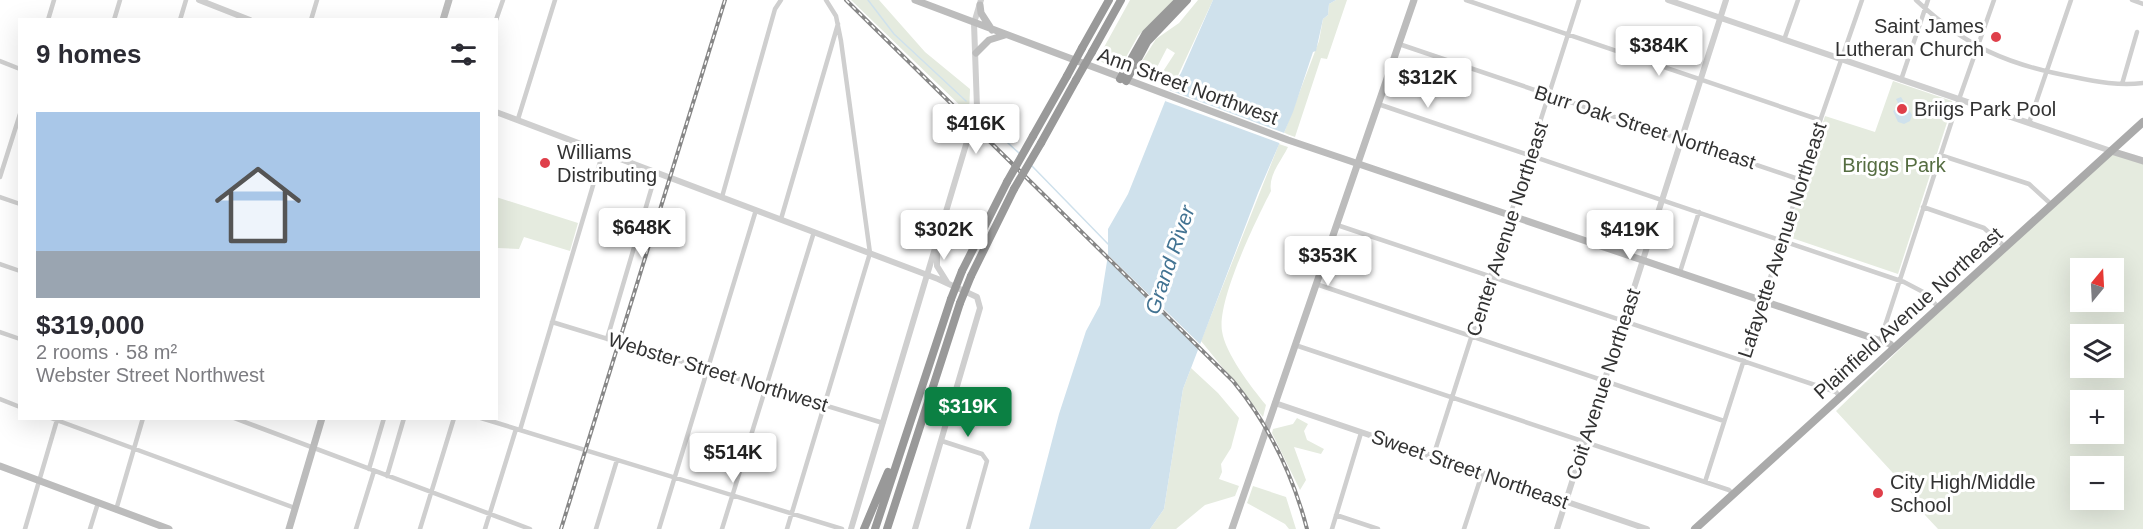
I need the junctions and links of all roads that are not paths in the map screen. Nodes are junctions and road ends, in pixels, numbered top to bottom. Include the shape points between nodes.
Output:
1 (54, 0) edge
2 (120, 0) edge
3 (186, 0) edge
4 (199, 0) edge
5 (317, 0) edge
6 (449, 0) edge
7 (502, 0) edge
8 (555, 0) edge
9 (781, 0) edge
10 (826, 0) edge
11 (915, 0) edge
12 (1109, 0) edge
13 (1123, 0) edge
14 (1179, 0) edge
15 (1187, 0) edge
16 (1414, 0) edge
17 (1466, 0) edge
18 (1580, 0) edge
19 (1668, 0) edge
20 (1726, 0) edge
21 (1798, 0) edge
22 (1863, 0) edge
23 (1916, 0) edge
24 (1928, 0) edge
25 (1994, 0) edge
26 (2072, 0) edge
27 (2132, 0) edge
28 (980, 2) edge
29 (2143, 4) edge
30 (1925, 9) junction
31 (49, 18) edge
32 (115, 18) edge
33 (181, 18) edge
34 (244, 18) edge
35 (312, 18) edge
36 (444, 18) edge
37 (497, 18) edge
38 (1720, 18) junction
39 (974, 23) junction
40 (838, 24) junction
41 (992, 30) junction
42 (2137, 32) dead end
43 (1005, 35) junction
44 (1568, 35) junction
45 (1784, 40) junction
46 (1399, 44) junction
47 (1978, 47) junction
48 (976, 53) junction
49 (1842, 59) junction
50 (0, 61) edge
51 (18, 68) edge
52 (2047, 72) junction
53 (1123, 80) junction
54 (1701, 80) junction
55 (1902, 80) junction
56 (2143, 83) edge
57 (2122, 84) junction
58 (1549, 96) junction
59 (1959, 99) junction
60 (1378, 104) junction
61 (498, 113) edge
62 (518, 119) junction
63 (18, 120) edge
64 (1820, 120) junction
65 (2143, 122) edge
66 (2029, 123) junction
67 (1681, 140) junction
68 (2111, 151) junction
69 (603, 152) junction
70 (1940, 154) junction
71 (1530, 156) junction
72 (2143, 161) edge
73 (1358, 164) junction
74 (656, 173) junction
75 (0, 177) edge
76 (1801, 180) junction
77 (0, 197) edge
78 (722, 197) junction
79 (1662, 200) junction
80 (18, 203) edge
81 (2052, 205) junction
82 (1923, 207) junction
83 (756, 210) junction
84 (1699, 212) junction
85 (1511, 216) junction
86 (780, 219) junction
87 (1337, 225) junction
88 (814, 232) junction
89 (940, 232) junction
90 (1782, 240) junction
91 (2005, 247) junction
92 (870, 253) junction
93 (1642, 261) junction
94 (0, 264) edge
95 (18, 270) edge
96 (1680, 272) junction
97 (928, 275) junction
98 (1491, 277) junction
99 (1899, 280) junction
100 (948, 283) junction
101 (1316, 284) junction
102 (1763, 300) junction
103 (1939, 308) junction
104 (1623, 321) junction
105 (552, 322) junction
106 (0, 332) edge
107 (18, 338) edge
108 (1472, 338) junction
109 (607, 339) junction
110 (1880, 340) junction
111 (1295, 345) junction
112 (1894, 348) junction
113 (1743, 361) junction
114 (708, 369) junction
115 (1604, 381) junction
116 (766, 386) junction
117 (1452, 397) junction
118 (1840, 397) junction
119 (0, 399) edge
120 (1275, 403) junction
121 (825, 405) junction
122 (18, 406) edge
123 (55, 420) edge
124 (58, 420) edge
125 (142, 420) edge
126 (239, 420) edge
127 (321, 420) edge
128 (384, 420) edge
129 (403, 420) edge
130 (453, 420) edge
131 (487, 420) edge
132 (1724, 421) junction
133 (909, 422) junction
134 (883, 423) junction
135 (518, 430) junction
136 (1361, 433) junction
137 (942, 441) junction
138 (1584, 442) junction
139 (313, 448) junction
140 (134, 449) junction
141 (1433, 457) junction
142 (617, 460) junction
143 (908, 463) junction
144 (0, 466) edge
145 (372, 470) junction
146 (1482, 474) junction
147 (387, 476) junction
148 (675, 478) junction
149 (39, 481) junction
150 (1705, 482) junction
151 (431, 493) junction
152 (1733, 494) junction
153 (733, 496) junction
154 (1565, 502) junction
155 (98, 503) junction
156 (295, 508) junction
157 (116, 510) junction
158 (791, 513) junction
159 (490, 514) junction
160 (1336, 515) junction
161 (157, 527) edge
162 (25, 529) edge
163 (90, 529) edge
164 (169, 529) edge
165 (289, 529) edge
166 (356, 529) edge
167 (420, 529) edge
168 (485, 529) edge
169 (530, 529) edge
170 (596, 529) edge
171 (659, 529) edge
172 (722, 529) edge
173 (787, 529) edge
174 (842, 529) edge
175 (851, 529) edge
176 (864, 529) edge
177 (875, 529) edge
178 (887, 529) edge
179 (893, 529) edge
180 (915, 529) edge
181 (968, 529) edge
182 (1232, 529) edge
183 (1332, 529) edge
184 (1378, 529) edge
185 (1464, 529) edge
186 (1557, 529) edge
187 (1647, 529) edge
188 (1695, 529) edge

1 - 31 street
2 - 32 street
3 - 33 street
4 - 34 street
5 - 35 street
6 - 36 main road
7 - 37 street
8 - 62 street
9 - 78 street via 775,9
10 - 40 street
11 - 39 main road, Ann Street Northwest
12 - 133 highway, bridge via 1007,182 962,272
13 - 143 highway, bridge via 1014,189 971,276
14 - 53 highway via 1146,33
15 - 53 highway via 1147,42
16 - 46 main road
17 - 44 street
18 - 44 street, Center Avenue Northeast
19 - 38 street
20 - 38 street, Coit Avenue Northeast
21 - 45 street
22 - 49 street, Lafayette Avenue Northeast
23 - 30 street
24 - 30 street
25 - 47 street
26 - 52 street
27 - 29 street
28 - 39 street
28 - 41 main road via 981,13
30 - 47 street
30 - 55 street
38 - 45 street
38 - 54 street, Coit Avenue Northeast
39 - 41 main road, Ann Street Northwest
39 - 48 street
40 - 86 street
40 - 92 street
41 - 43 main road, Ann Street Northwest
42 - 57 street
43 - 48 main road via 989,40
43 - 53 main road, Ann Street Northwest
44 - 54 street
44 - 58 street, Center Avenue Northeast
45 - 49 street
46 - 58 street, Burr Oak Street Northeast
46 - 60 main road
47 - 52 street via 2020,66
47 - 59 street
48 - 89 street via 977,108
49 - 55 street
49 - 64 street, Lafayette Avenue Northeast
50 - 51 street
52 - 57 street
52 - 66 street
53 - 73 main road, Ann Street Northwest
54 - 64 street
54 - 67 street, Coit Avenue Northeast
55 - 59 street
56 - 57 street
58 - 67 street, Burr Oak Street Northeast
58 - 71 street, Center Avenue Northeast
59 - 66 street
59 - 70 street
60 - 71 street
60 - 73 main road
61 - 62 street
62 - 69 street
63 - 75 street
64 - 76 street, Lafayette Avenue Northeast
65 - 68 main road, Plainfield Avenue Northeast
66 - 68 street
67 - 76 street, Burr Oak Street Northeast
67 - 79 street, Coit Avenue Northeast
68 - 72 main road
68 - 81 main road, Plainfield Avenue Northeast
69 - 74 street
69 - 105 street
70 - 81 street via 2029,184
70 - 82 street
71 - 79 street
71 - 85 street, Center Avenue Northeast
73 - 85 main road, Ann Street Northwest
73 - 87 main road
74 - 78 street
74 - 109 street
76 - 90 street, Lafayette Avenue Northeast
77 - 80 street
78 - 83 street
79 - 84 street
79 - 93 street, Coit Avenue Northeast
81 - 91 main road, Plainfield Avenue Northeast
82 - 91 street via 1984,228
82 - 99 street
83 - 86 street
83 - 114 street
84 - 90 street
84 - 96 street
85 - 93 main road, Ann Street Northwest
85 - 98 street, Center Avenue Northeast
86 - 88 street
87 - 98 street
87 - 101 main road
88 - 92 street
88 - 116 street
89 - 97 street
89 - 100 street via 936,266
90 - 99 street
90 - 102 street, Lafayette Avenue Northeast
91 - 103 main road, Plainfield Avenue Northeast
92 - 97 street
92 - 121 street
93 - 96 main road, Ann Street Northwest
93 - 104 street, Coit Avenue Northeast
94 - 95 street
96 - 102 main road, Ann Street Northwest
97 - 100 street
97 - 134 street
98 - 104 street
98 - 108 street, Center Avenue Northeast
99 - 103 street via 1925,293
99 - 110 street
100 - 137 street via 972,293 980,308
101 - 108 street
101 - 111 main road
102 - 110 main road, Ann Street Northwest
102 - 113 street, Lafayette Avenue Northeast
103 - 112 main road, Plainfield Avenue Northeast
104 - 113 street
104 - 115 street, Coit Avenue Northeast
105 - 109 street, Webster Street Northwest
105 - 135 street
106 - 107 street
108 - 115 street
108 - 117 street, Center Avenue Northeast
109 - 114 street, Webster Street Northwest
110 - 112 main road, Ann Street Northwest
111 - 117 street
111 - 120 main road
112 - 118 main road, Plainfield Avenue Northeast
113 - 118 street via 1836,392
113 - 132 street, Lafayette Avenue Northeast
114 - 116 street, Webster Street Northwest
114 - 148 street
115 - 132 street
115 - 138 street, Coit Avenue Northeast
116 - 121 street, Webster Street Northwest
116 - 153 street
117 - 138 street
117 - 141 street, Center Avenue Northeast
118 - 152 main road, Plainfield Avenue Northeast
119 - 122 street
120 - 136 street, Sweet Street Northeast
120 - 182 main road
121 - 134 street, Webster Street Northwest
121 - 158 street
123 - 149 street
124 - 140 street
125 - 140 street
126 - 139 street
127 - 139 main road
128 - 145 street
129 - 147 street
130 - 151 street
131 - 135 street
132 - 150 street, Lafayette Avenue Northeast
133 - 176 highway
133 - 177 highway
134 - 175 street
135 - 142 street
135 - 159 street
136 - 141 street, Sweet Street Northeast
136 - 160 street
137 - 180 street
137 - 181 street via 986,456
138 - 150 street
138 - 154 street, Coit Avenue Northeast
139 - 145 street
139 - 156 main road
140 - 156 street
140 - 157 street
141 - 146 street, Sweet Street Northeast
142 - 148 street
142 - 170 street
143 - 178 highway
143 - 179 highway
144 - 149 main road
145 - 147 street
145 - 166 street
146 - 154 street, Sweet Street Northeast
146 - 185 street
147 - 151 street
148 - 153 street
148 - 171 street
149 - 155 main road
149 - 162 street
150 - 152 street
151 - 159 street
151 - 167 street
152 - 188 main road, Plainfield Avenue Northeast
153 - 158 street
153 - 172 street
154 - 186 street, Coit Avenue Northeast
154 - 187 street, Sweet Street Northeast
155 - 157 main road
155 - 163 street
156 - 165 main road
157 - 161 main road
158 - 173 street
158 - 174 street
159 - 168 street
159 - 169 street
160 - 183 street
160 - 184 street
161 - 164 main road

